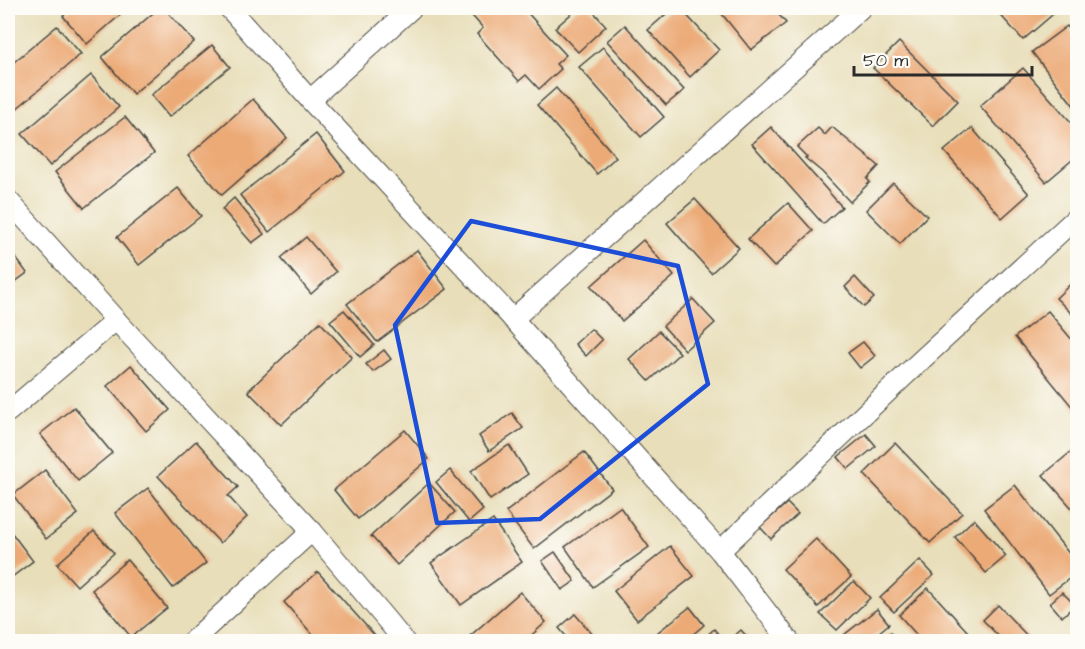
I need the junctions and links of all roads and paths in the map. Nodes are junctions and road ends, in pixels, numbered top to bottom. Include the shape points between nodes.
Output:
1 (229, 8) edge
2 (412, 8) edge
3 (861, 8) edge
4 (310, 100) junction
5 (8, 200) edge
6 (1077, 216) edge
7 (513, 319) junction
8 (116, 320) junction
9 (8, 412) edge
10 (312, 531) junction
11 (720, 551) junction
12 (191, 642) edge
13 (405, 642) edge
14 (790, 642) edge

1 - 4 street
2 - 4 street
3 - 7 street
4 - 7 street
5 - 8 street
6 - 11 street
7 - 11 street
8 - 9 street
8 - 10 street
10 - 12 street
10 - 13 street
11 - 14 street

